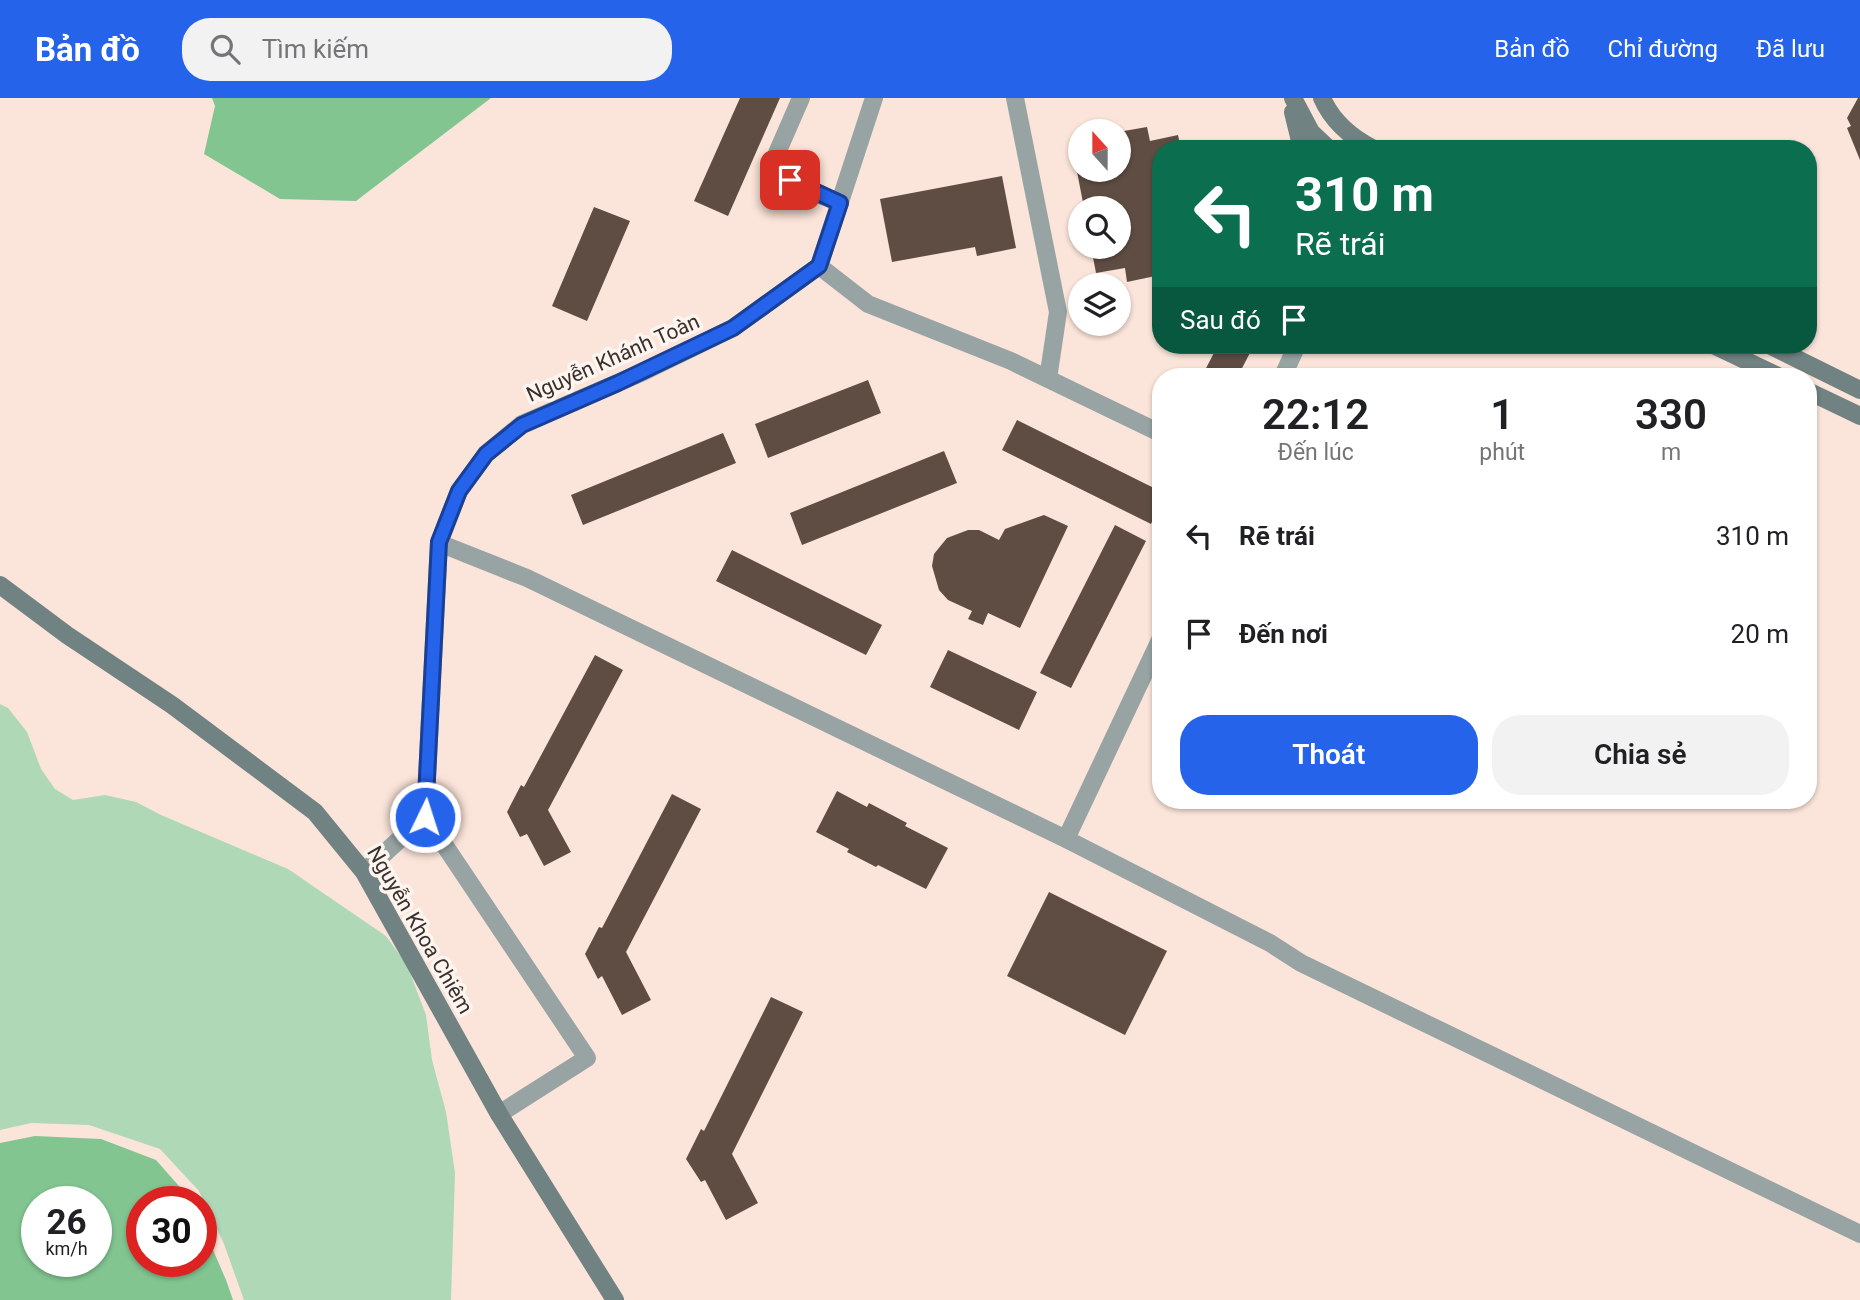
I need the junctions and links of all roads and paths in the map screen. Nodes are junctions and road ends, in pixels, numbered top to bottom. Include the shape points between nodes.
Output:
1 (801, 98) edge
2 (874, 98) edge
3 (1015, 98) edge
4 (1292, 98) edge
5 (1325, 106) edge
6 (1311, 132) junction
7 (1301, 140) edge
8 (1319, 140) edge
9 (1358, 140) edge
10 (840, 203) junction
11 (819, 266) junction
12 (1745, 354) edge
13 (1787, 354) edge
14 (1766, 368) edge
15 (1816, 368) edge
16 (1817, 369) edge
17 (1048, 379) junction
18 (1860, 390) edge
19 (1817, 395) edge
20 (1860, 416) edge
21 (1152, 429) edge
22 (439, 542) junction
23 (0, 585) edge
24 (1152, 657) edge
25 (425, 817) junction
26 (1066, 839) junction
27 (364, 872) junction
28 (499, 1114) junction
29 (1860, 1234) edge
30 (615, 1300) edge

1 - 10 street via 777,153 782,167 790,180
2 - 10 street
3 - 17 street via 1058,312
4 - 6 street
4 - 7 street
5 - 6 street
5 - 9 street
6 - 8 street
10 - 11 street
11 - 17 street via 868,304
11 - 22 street, Nguyễn Khánh Toàn via 733,328 522,425 486,454 459,491
12 - 14 street
13 - 15 street
16 - 18 street
17 - 21 street
19 - 20 street
22 - 25 street, Nguyễn Khánh Toàn
22 - 26 street via 527,578
23 - 27 street, Nguyễn Khoa Chiêm via 315,812
24 - 26 street
25 - 27 street
25 - 28 street via 587,1058
26 - 29 street via 1301,963
27 - 28 street, Nguyễn Khoa Chiêm
28 - 30 street, Nguyễn Khoa Chiêm

